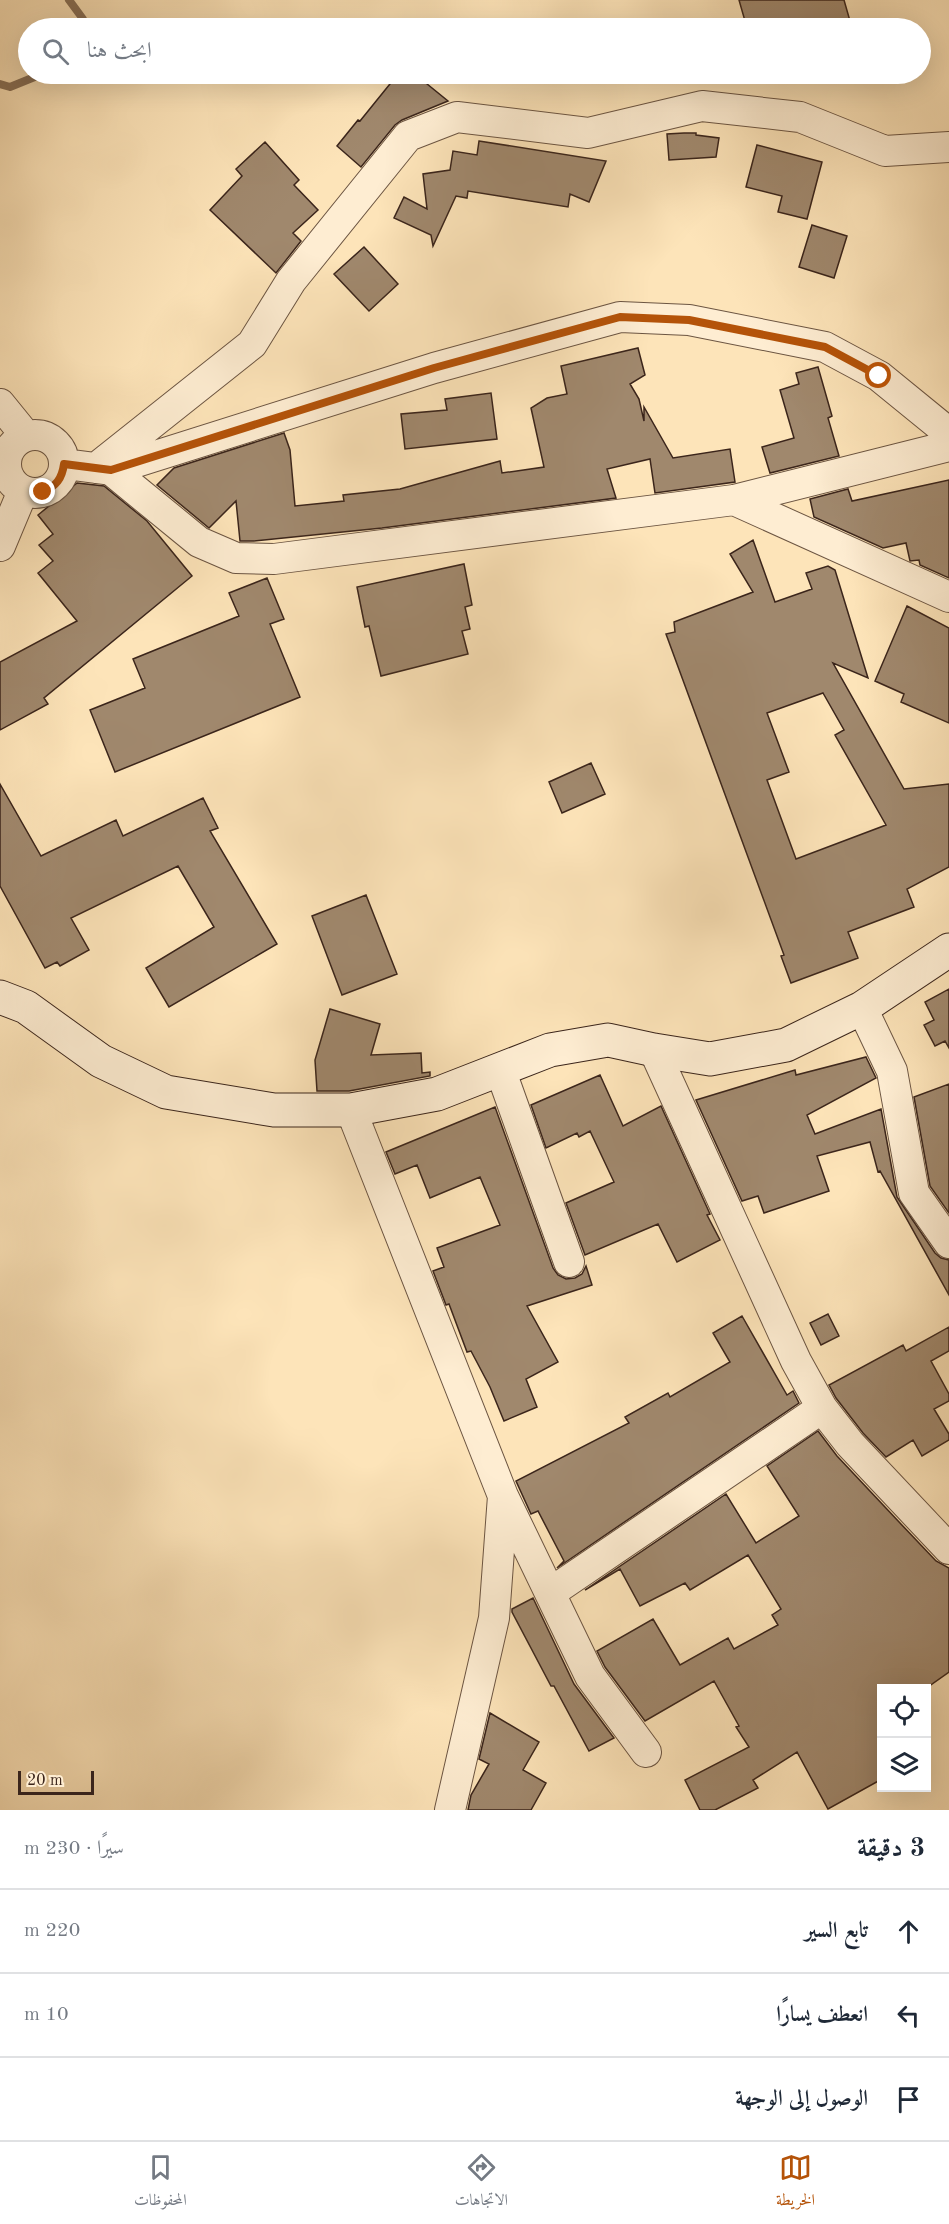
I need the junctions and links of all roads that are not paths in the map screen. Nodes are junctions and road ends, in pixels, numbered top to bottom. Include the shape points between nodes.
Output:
1 (949, 147) edge
2 (0, 404) edge
3 (949, 433) edge
4 (26, 436) junction
5 (949, 446) edge
6 (64, 464) junction
7 (104, 469) junction
8 (13, 491) edge
9 (734, 500) junction
10 (0, 546) edge
11 (949, 597) edge
12 (949, 950) edge
13 (0, 997) edge
14 (862, 1008) junction
15 (654, 1050) junction
16 (500, 1069) junction
17 (351, 1110) junction
18 (949, 1243) edge
19 (569, 1262) dead end
20 (822, 1408) junction
21 (503, 1496) junction
22 (949, 1549) edge
23 (550, 1593) junction
24 (646, 1752) dead end
25 (450, 1810) edge

1 - 7 street via 885,151 800,117 702,106 588,133 457,117 408,136 291,281 252,344
2 - 4 street
3 - 7 street via 879,376 825,347 689,320 620,317 434,368
4 - 6 street via 53,441
4 - 8 street via 17,441 7,458
5 - 9 street
6 - 7 street
6 - 8 street via 59,481 52,488 33,493
7 - 9 street via 199,542 236,558 274,559
8 - 10 street
9 - 11 street
12 - 14 street
13 - 17 street via 26,1006 101,1061 166,1092 274,1110
14 - 15 street via 786,1045 710,1059
14 - 18 street via 892,1071 914,1193
15 - 16 street via 608,1040 550,1050
15 - 20 street via 796,1361
16 - 17 street via 437,1094
16 - 19 street
17 - 21 street
20 - 22 street via 850,1444
20 - 23 street
21 - 23 street
21 - 25 street via 494,1618
23 - 24 street via 590,1676

